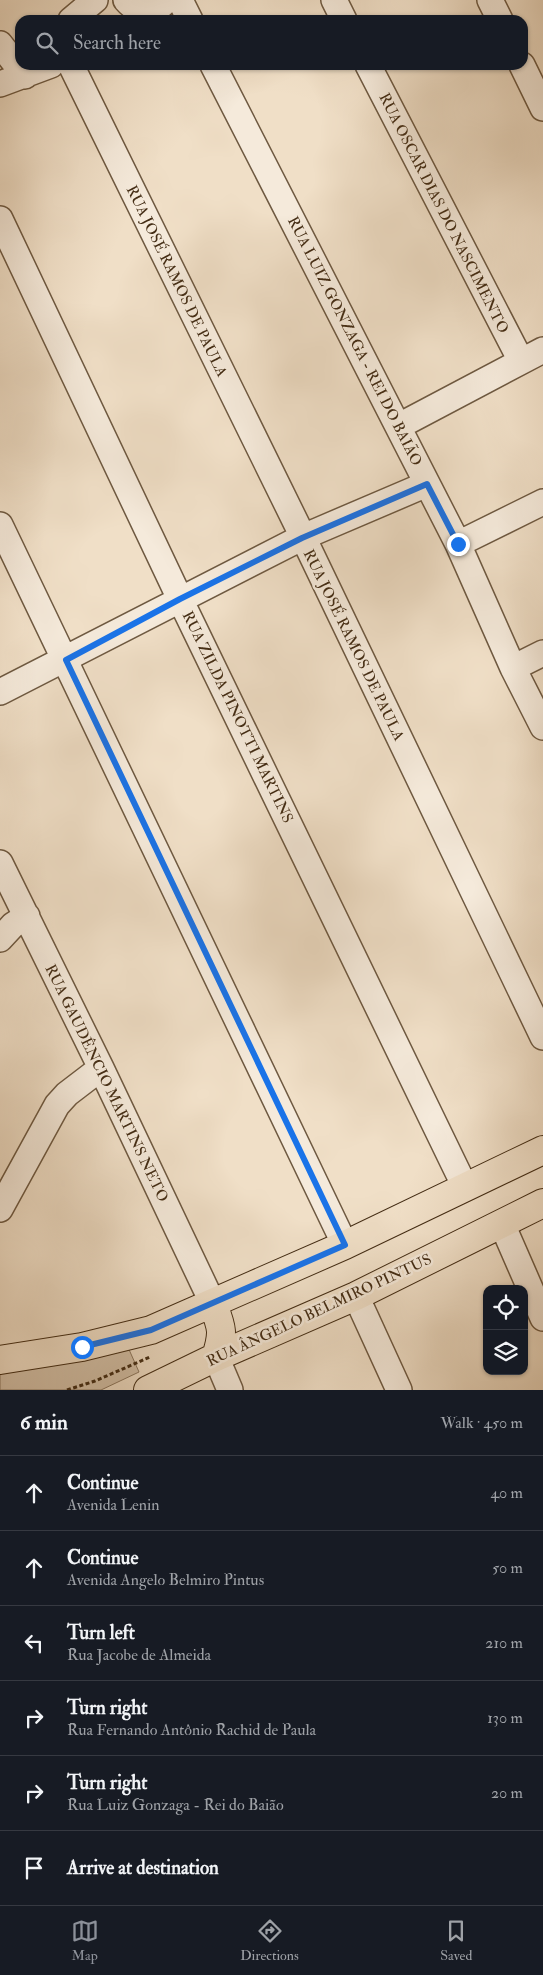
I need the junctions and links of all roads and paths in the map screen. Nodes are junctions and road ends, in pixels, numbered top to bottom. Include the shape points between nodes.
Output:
1 (95, 0) edge
2 (126, 0) edge
3 (180, 0) edge
4 (334, 0) edge
5 (490, 0) edge
6 (151, 10) edge
7 (77, 15) edge
8 (188, 15) edge
9 (342, 15) edge
10 (498, 15) edge
11 (12, 64) edge
12 (73, 70) edge
13 (216, 70) edge
14 (371, 70) edge
15 (524, 70) edge
16 (0, 84) edge
17 (543, 108) edge
18 (0, 219) edge
19 (543, 350) edge
20 (521, 361) junction
21 (399, 426) junction
22 (427, 484) junction
23 (543, 502) edge
24 (0, 525) edge
25 (302, 538) junction
26 (458, 544) junction
27 (180, 599) junction
28 (543, 653) edge
29 (66, 660) junction
30 (513, 668) junction
31 (0, 692) edge
32 (543, 727) edge
33 (0, 863) edge
34 (27, 916) junction
35 (0, 939) edge
36 (543, 1037) edge
37 (101, 1068) junction
38 (543, 1150) edge
39 (464, 1187) junction
40 (543, 1203) edge
41 (0, 1209) edge
42 (502, 1224) junction
43 (345, 1245) junction
44 (356, 1296) junction
45 (213, 1304) junction
46 (543, 1318) edge
47 (216, 1357) junction
48 (0, 1360) edge
49 (148, 1390) edge
50 (230, 1390) edge
51 (398, 1390) edge

1 - 7 street
2 - 6 street via 134,8
3 - 8 street
4 - 9 street
5 - 10 street
11 - 16 street
12 - 25 street, RUA JOSÉ RAMOS DE PAULA
13 - 21 street, RUA LUIZ GONZAGA - REI DO BAIÃO
14 - 20 street, RUA OSCAR DIAS DO NASCIMENTO
15 - 17 street
18 - 27 street, RUA ZILDA PINOTTI MARTINS
19 - 20 street
20 - 21 street
21 - 22 street, RUA LUIZ GONZAGA - REI DO BAIÃO
22 - 25 street
22 - 26 street, RUA LUIZ GONZAGA - REI DO BAIÃO
23 - 26 street
24 - 29 street
25 - 27 street
25 - 36 street, RUA JOSÉ RAMOS DE PAULA
26 - 30 street, RUA LUIZ GONZAGA - REI DO BAIÃO
27 - 29 street
27 - 39 street, RUA ZILDA PINOTTI MARTINS
28 - 30 street
29 - 31 street
29 - 43 street
30 - 32 street, RUA LUIZ GONZAGA - REI DO BAIÃO
33 - 34 street, RUA GAUDÊNCIO MARTINS NETO
34 - 35 street via 12,925
34 - 37 street, RUA GAUDÊNCIO MARTINS NETO
37 - 41 street via 67,1094 57,1106
37 - 45 street, RUA GAUDÊNCIO MARTINS NETO
38 - 39 main road
39 - 43 main road
40 - 42 main road, RUA ÂNGELO BELMIRO PINTUS
42 - 44 main road, RUA ÂNGELO BELMIRO PINTUS
42 - 46 street
43 - 45 main road
44 - 47 main road, RUA ÂNGELO BELMIRO PINTUS
44 - 51 street
45 - 47 main road via 222,1338
45 - 48 main road via 151,1330 82,1347
47 - 49 main road, RUA ÂNGELO BELMIRO PINTUS
47 - 50 street

